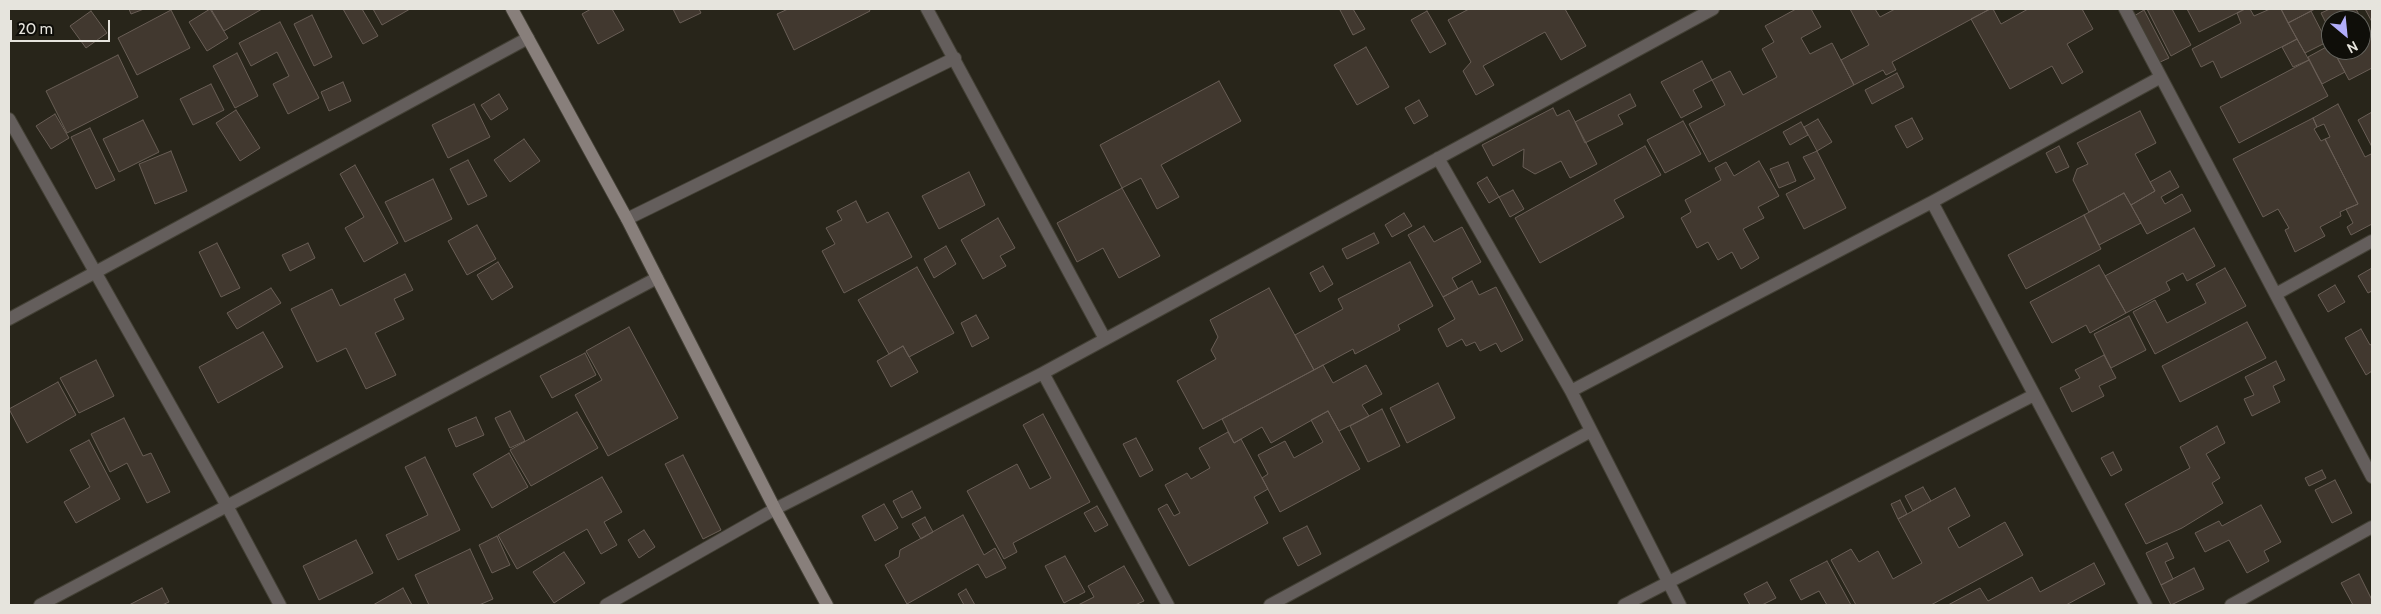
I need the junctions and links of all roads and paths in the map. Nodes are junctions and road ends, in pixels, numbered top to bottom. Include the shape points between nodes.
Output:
1 (512, 9) edge
2 (927, 9) edge
3 (1713, 9) edge
4 (2125, 9) edge
5 (528, 38) junction
6 (955, 58) junction
7 (2161, 77) junction
8 (9, 119) edge
9 (1438, 158) junction
10 (1932, 202) junction
11 (627, 219) junction
12 (2372, 241) edge
13 (96, 272) junction
14 (657, 278) junction
15 (2276, 294) junction
16 (9, 319) edge
17 (1105, 339) junction
18 (1043, 373) junction
19 (1571, 390) junction
20 (2034, 395) junction
21 (1591, 431) junction
22 (2372, 477) edge
23 (227, 506) junction
24 (775, 509) junction
25 (2372, 526) edge
26 (1668, 583) junction
27 (40, 605) edge
28 (280, 605) edge
29 (606, 605) edge
30 (827, 605) edge
31 (1168, 605) edge
32 (1270, 605) edge
33 (1624, 605) edge
34 (1680, 605) edge
35 (2146, 605) edge
36 (2231, 605) edge

1 - 5 street
2 - 6 street
3 - 9 street
4 - 7 street
5 - 11 street
5 - 13 street
6 - 11 street
6 - 17 street
7 - 10 street
7 - 15 street
8 - 13 street
9 - 17 street
9 - 19 street
10 - 19 street
10 - 20 street
11 - 14 street
12 - 15 street
13 - 16 street
13 - 23 street
14 - 23 street
14 - 24 street
15 - 22 street
17 - 18 street
18 - 24 street
18 - 31 street
19 - 21 street
20 - 26 street
20 - 35 street
21 - 26 street
21 - 32 street
23 - 27 street
23 - 28 street
24 - 29 street
24 - 30 street
25 - 36 street
26 - 33 street
26 - 34 street

